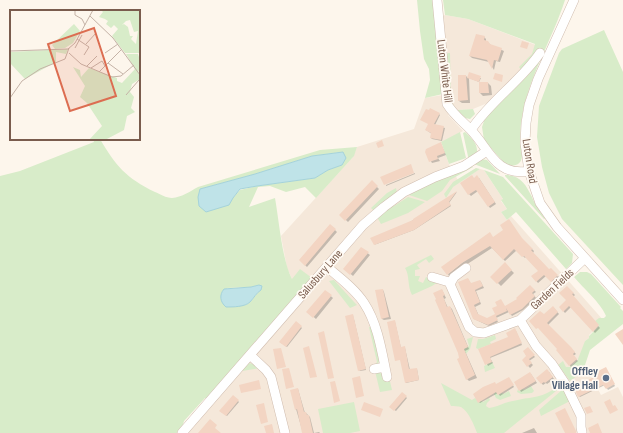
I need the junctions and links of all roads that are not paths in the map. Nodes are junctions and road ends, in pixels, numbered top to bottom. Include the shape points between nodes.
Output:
1 (437, 0) edge
2 (574, 0) edge
3 (540, 53) dead end
4 (471, 130) junction
5 (487, 151) junction
6 (529, 171) junction
7 (585, 258) junction
8 (327, 267) junction
9 (466, 268) dead end
10 (432, 276) dead end
11 (450, 284) junction
12 (623, 300) edge
13 (520, 320) junction
14 (250, 355) junction
15 (385, 367) junction
16 (374, 369) dead end
17 (387, 377) dead end
18 (582, 432) dead end
19 (182, 433) edge
20 (285, 433) edge

1 - 4 street, Luton White Hill via 447,104
2 - 6 street, Luton Road via 529,105 525,143
3 - 4 street via 531,67 481,116
4 - 5 street, Luton White Hill
5 - 6 street, Luton White Hill via 507,170
5 - 8 street, Salusbury Lane via 464,166 404,192 363,225
6 - 7 street, Luton Road via 540,203 557,227
7 - 12 street, Luton Road
7 - 13 street, Garden Fields
8 - 14 street, Salusbury Lane
8 - 15 street via 356,293 369,311
9 - 11 street
10 - 11 street via 446,280
11 - 13 street, Garden Fields via 468,325 475,332 485,333
13 - 18 street, Garden Fields via 566,385 581,416
14 - 19 street, Salusbury Lane
14 - 20 street via 271,377
15 - 16 street
15 - 17 street

